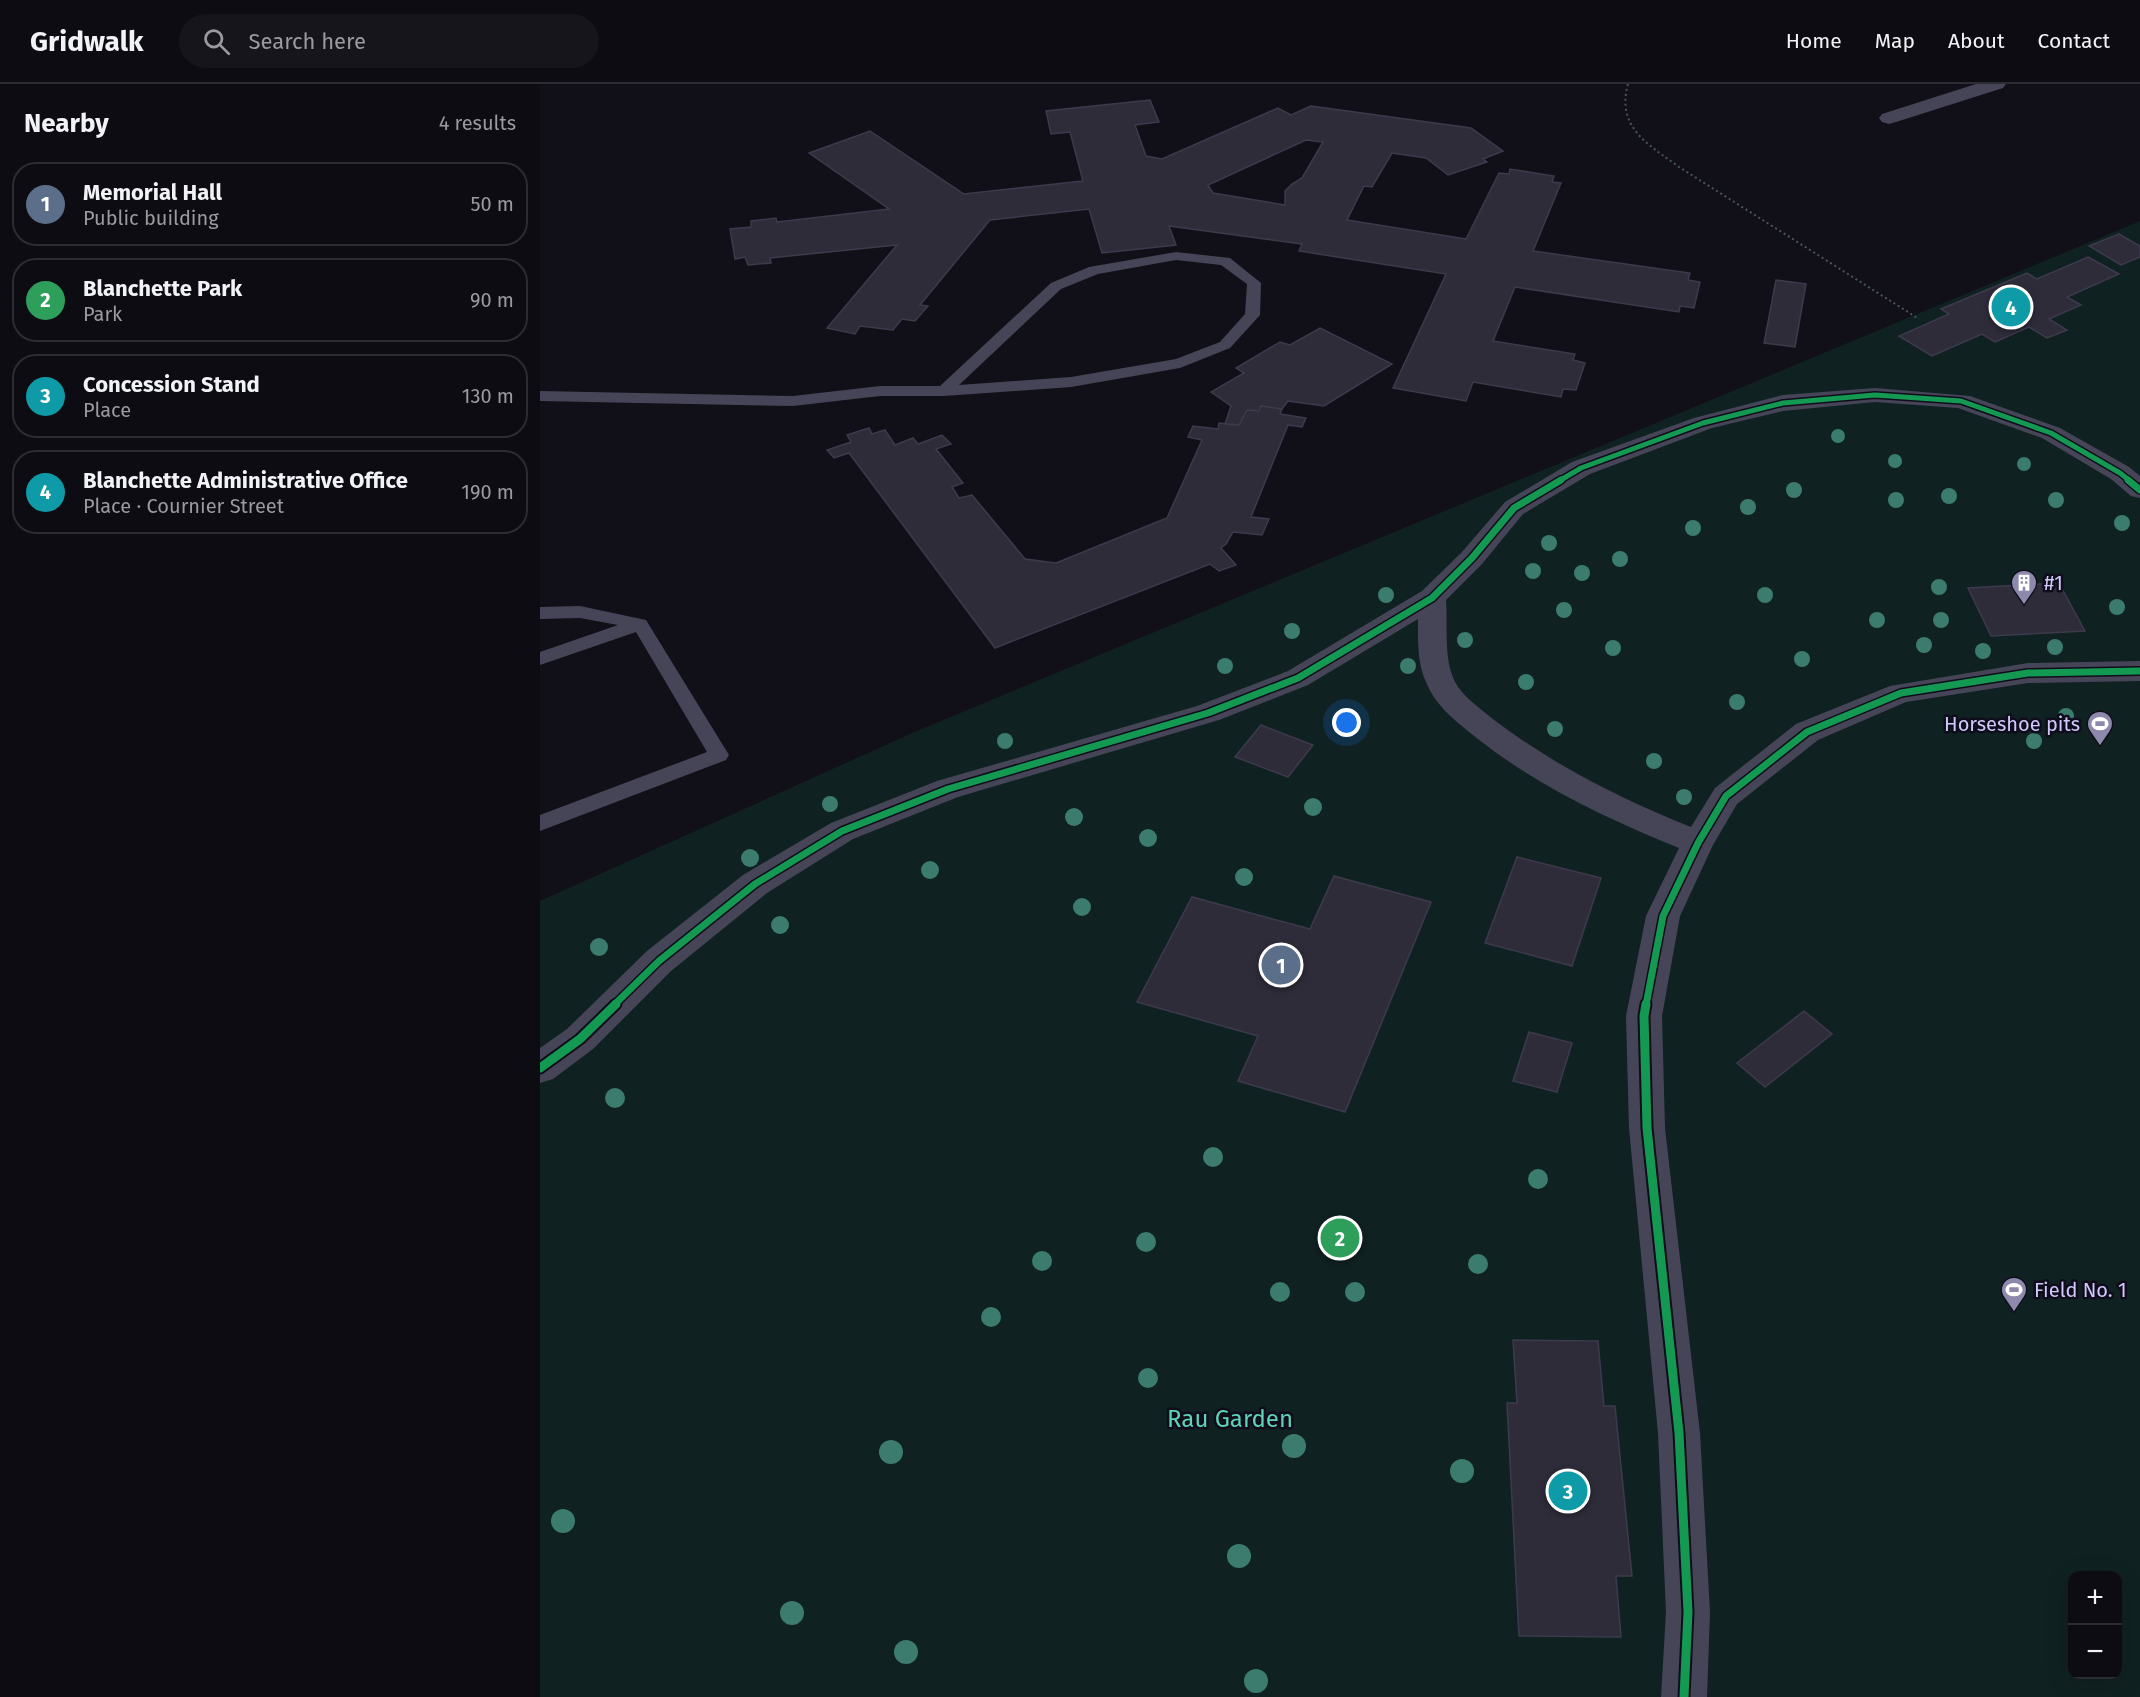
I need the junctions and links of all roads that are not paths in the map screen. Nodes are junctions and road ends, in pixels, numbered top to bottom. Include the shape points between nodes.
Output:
1 (1996, 84) edge
2 (1889, 118) dead end
3 (944, 391) junction
4 (540, 396) edge
5 (2135, 486) edge
6 (1432, 598) junction
7 (540, 613) edge
8 (640, 624) junction
9 (540, 659) edge
10 (2140, 671) edge
11 (540, 823) edge
12 (1698, 843) junction
13 (540, 1068) edge
14 (1684, 1697) edge

1 - 2 street
3 - 3 lane via 1071,382 1180,363 1225,345 1252,315 1254,283 1225,261 1176,256 1094,270 1056,286
3 - 4 lane via 880,391 793,401
5 - 6 street via 2051,433 1961,401 1875,395 1783,403 1703,423 1581,468 1514,508
6 - 12 street via 1435,668 1452,700 1469,716 1529,761 1596,801
6 - 13 street via 1298,678 1208,713 948,789 842,831 755,884 659,961 580,1040
7 - 8 lane via 580,612
8 - 9 lane
8 - 11 lane via 719,755
10 - 12 street via 2028,673 1901,693 1807,732 1726,796
12 - 14 street via 1664,916 1644,1016 1647,1128 1679,1433 1689,1612

